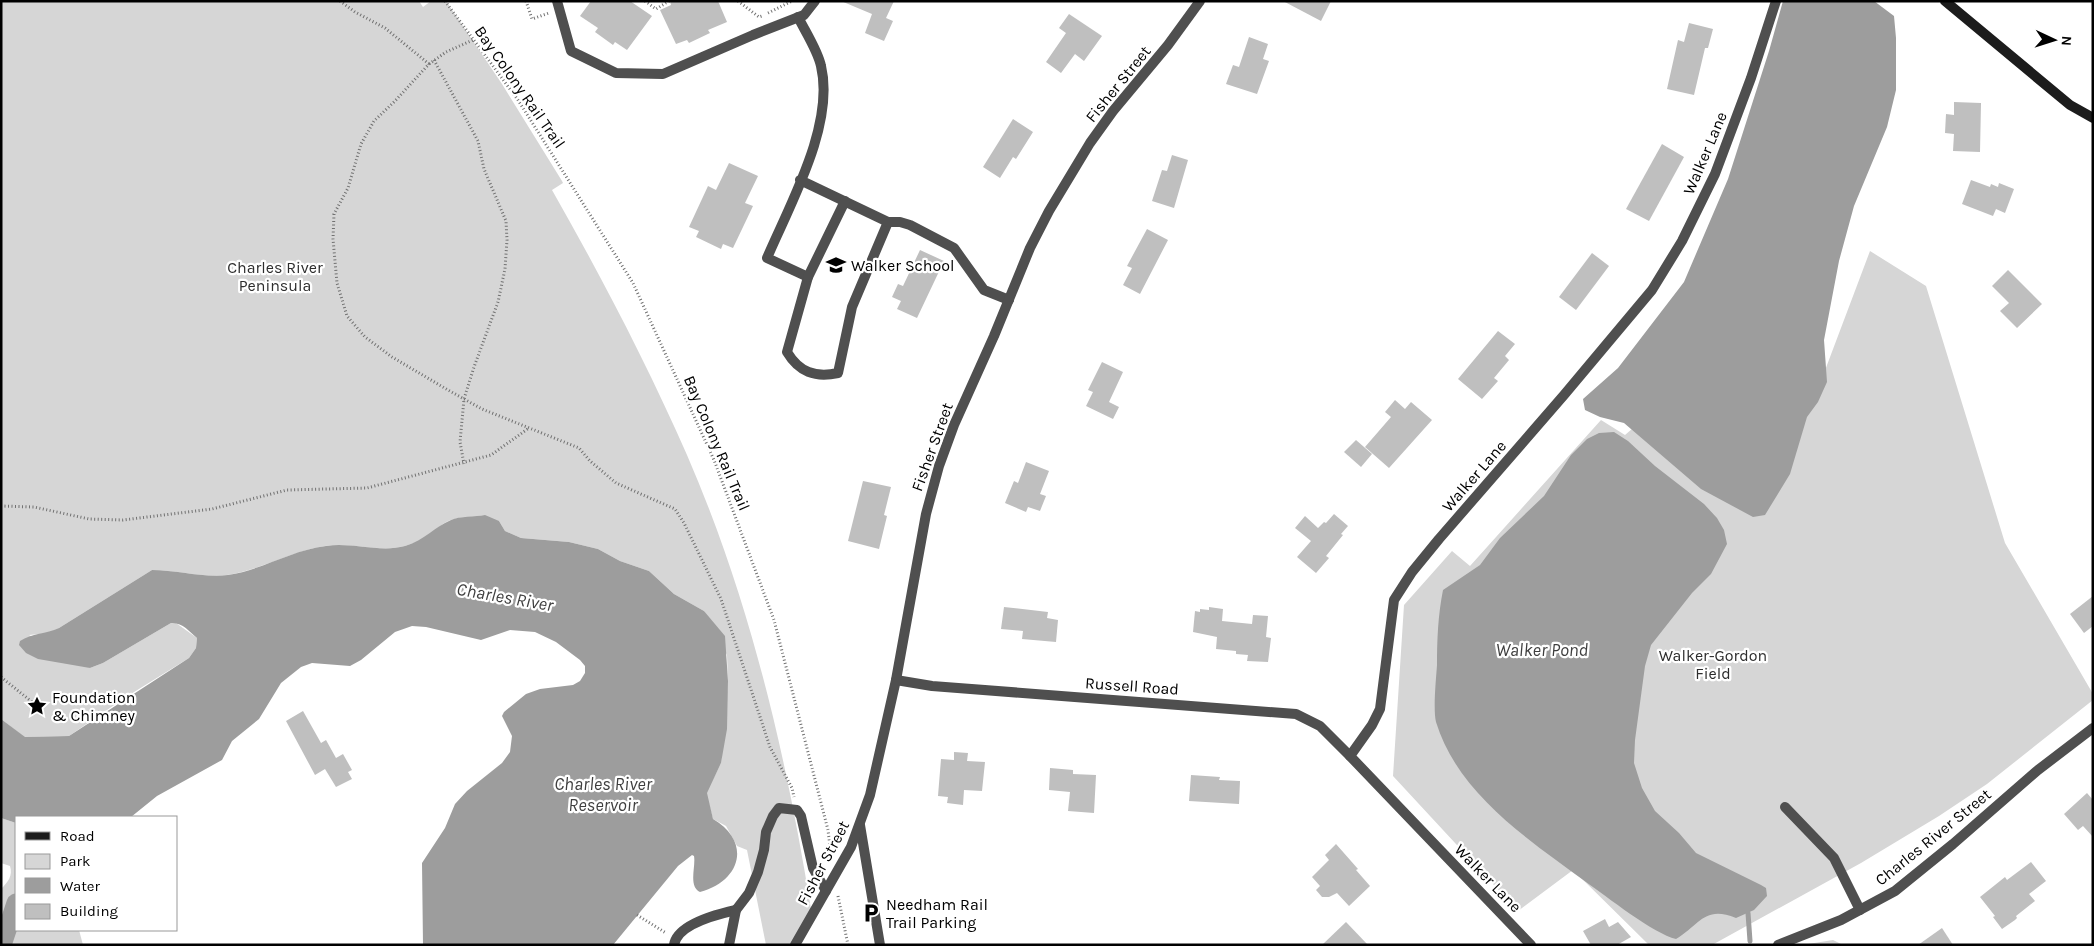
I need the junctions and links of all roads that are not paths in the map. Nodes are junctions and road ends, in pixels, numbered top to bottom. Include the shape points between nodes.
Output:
1 (815, 1) edge
2 (1200, 1) edge
3 (1776, 1) edge
4 (1944, 1) edge
5 (557, 2) edge
6 (798, 17) junction
7 (2093, 118) edge
8 (800, 180) junction
9 (845, 201) junction
10 (888, 222) junction
11 (808, 277) junction
12 (1008, 300) junction
13 (896, 680) junction
14 (2093, 728) edge
15 (1350, 756) junction
16 (1785, 807) dead end
17 (860, 825) junction
18 (826, 891) junction
19 (736, 910) junction
20 (1860, 910) junction
21 (674, 942) edge
22 (729, 945) edge
23 (795, 945) edge
24 (880, 945) edge
25 (1531, 945) edge
26 (1778, 945) edge

1 - 6 street via 804,15
2 - 12 street, Fisher Street via 1086,150 1038,229
3 - 15 street, Walker Lane via 1715,174 1682,241 1652,290 1412,572 1394,600 1380,709
4 - 7 main road via 2070,105
5 - 6 street via 571,51 616,73 663,74
6 - 8 street via 821,65 823,102 817,140
8 - 9 street
8 - 11 street via 767,258
9 - 10 street
9 - 11 street
10 - 11 street via 852,307 838,373 811,374 794,363 787,352
10 - 12 street via 910,225 954,248 984,290
12 - 13 street, Fisher Street via 954,425 931,490
13 - 15 street, Russell Road via 932,686 1296,714 1320,726
13 - 17 street, Fisher Street
14 - 20 street, Charles River Street via 2038,770 1895,891
15 - 25 street, Walker Lane
16 - 20 street via 1834,858
17 - 18 street, Fisher Street
17 - 24 street
18 - 19 street via 813,868 801,816 797,810 780,808 766,832 758,872 749,893
18 - 23 street, Fisher Street
19 - 21 street via 719,913 681,930
19 - 22 street
20 - 26 street, Charles River Street

